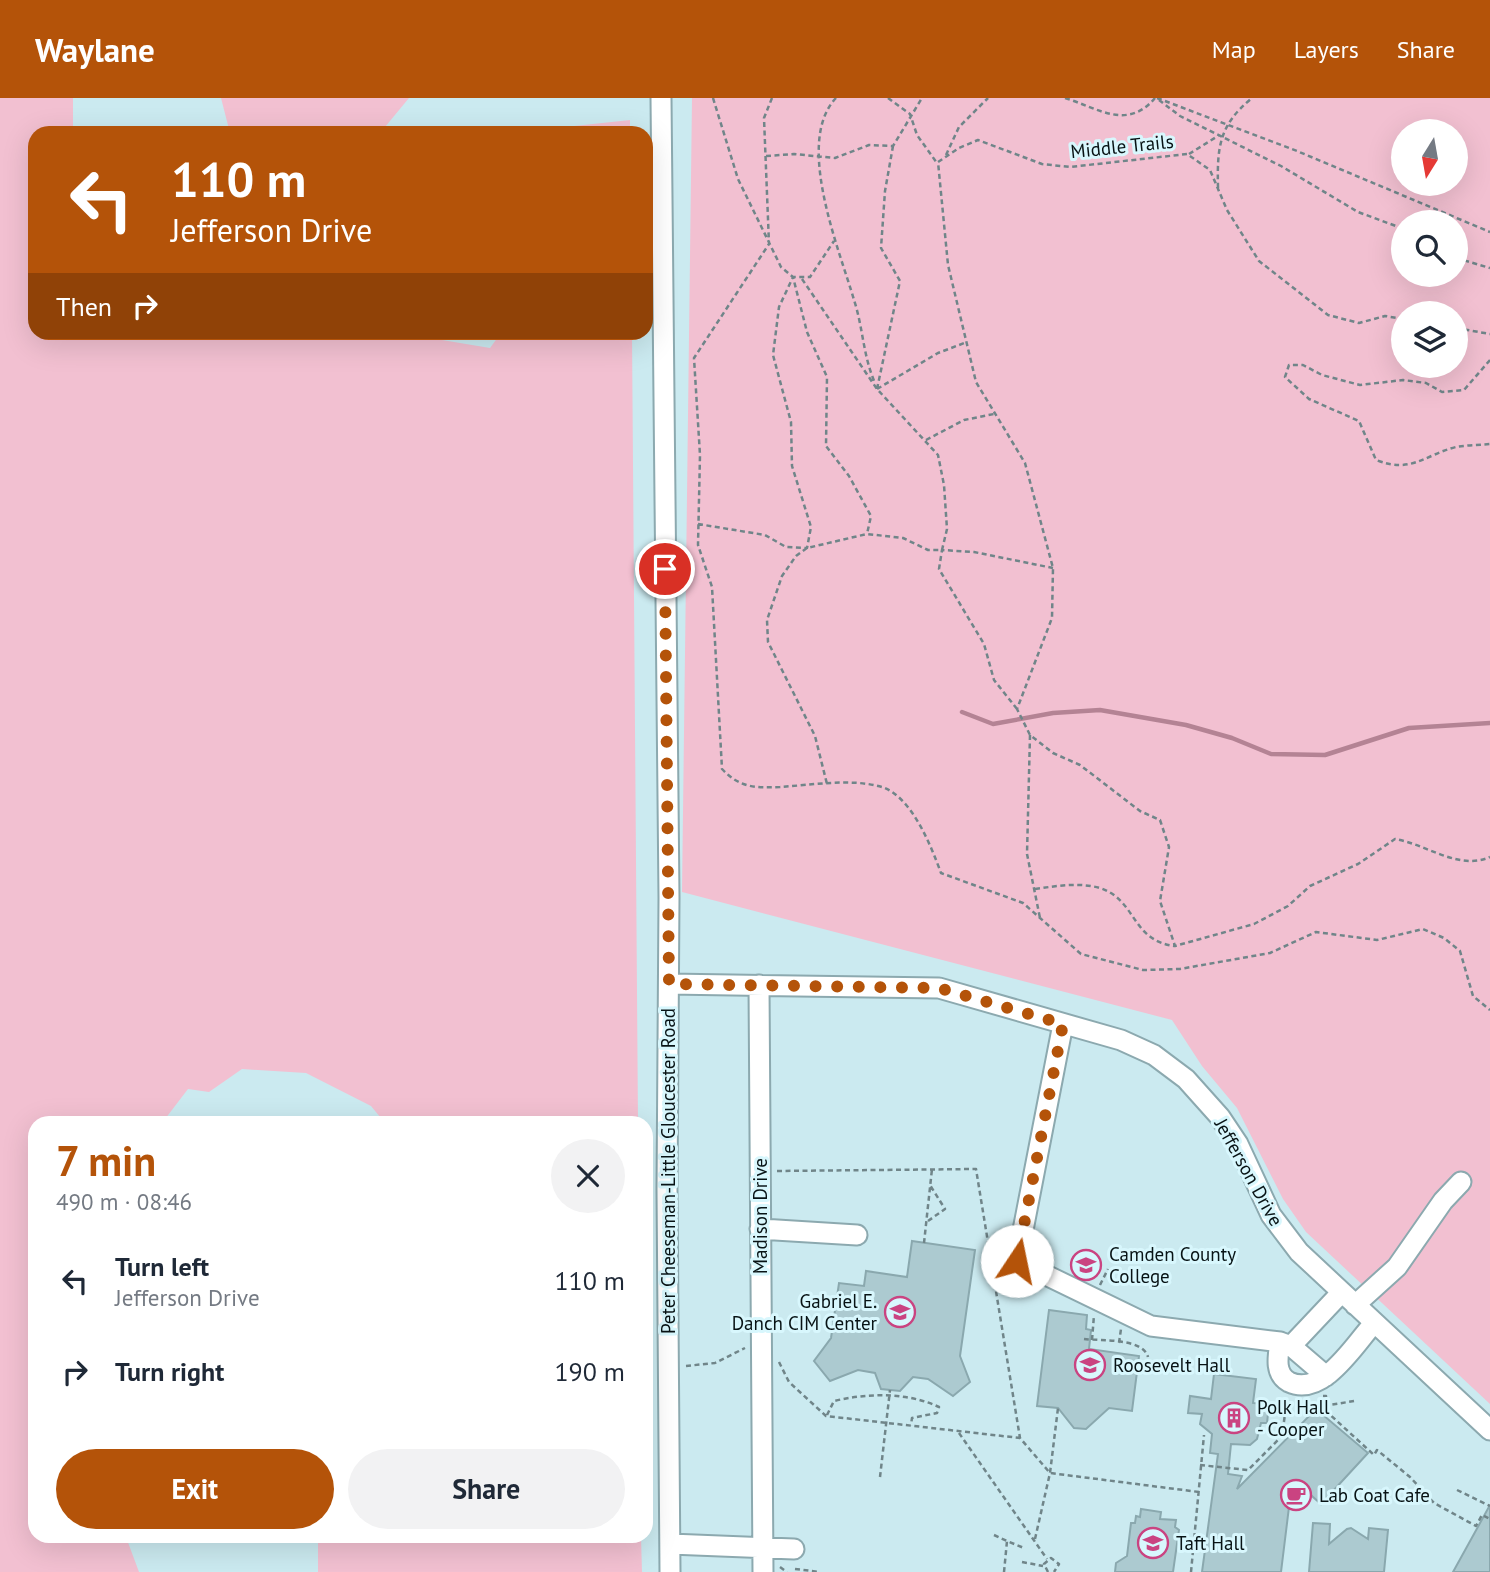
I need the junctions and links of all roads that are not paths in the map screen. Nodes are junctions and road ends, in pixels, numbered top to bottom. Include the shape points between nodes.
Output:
1 (662, 98) edge
2 (669, 984) junction
3 (759, 985) junction
4 (1063, 1024) junction
5 (1461, 1182) dead end
6 (760, 1229) junction
7 (857, 1235) dead end
8 (1348, 1299) junction
9 (1374, 1323) junction
10 (1285, 1344) junction
11 (1326, 1377) junction
12 (1490, 1430) edge
13 (670, 1544) junction
14 (762, 1546) junction
15 (794, 1559) road end
16 (670, 1572) edge
17 (762, 1572) edge

1 - 2 street, Peter Cheeseman-Little Gloucester Road
2 - 3 street, Jefferson Drive
2 - 13 street, Peter Cheeseman-Little Gloucester Road
3 - 4 street, Jefferson Drive via 939,988
3 - 6 street, Madison Drive
4 - 8 street, Jefferson Drive via 1138,1046 1186,1079 1230,1132 1284,1235
4 - 10 street via 1017,1261 1151,1326
5 - 8 street via 1397,1267
6 - 7 street
6 - 14 street, Madison Drive
8 - 9 street, Jefferson Drive
8 - 10 street
9 - 11 street
9 - 12 street, Jefferson Drive
10 - 11 street
10 - 11 street via 1278,1366 1288,1381 1305,1384
13 - 14 street
13 - 16 street, Peter Cheeseman-Little Gloucester Road
14 - 15 street
14 - 17 street, Madison Drive

